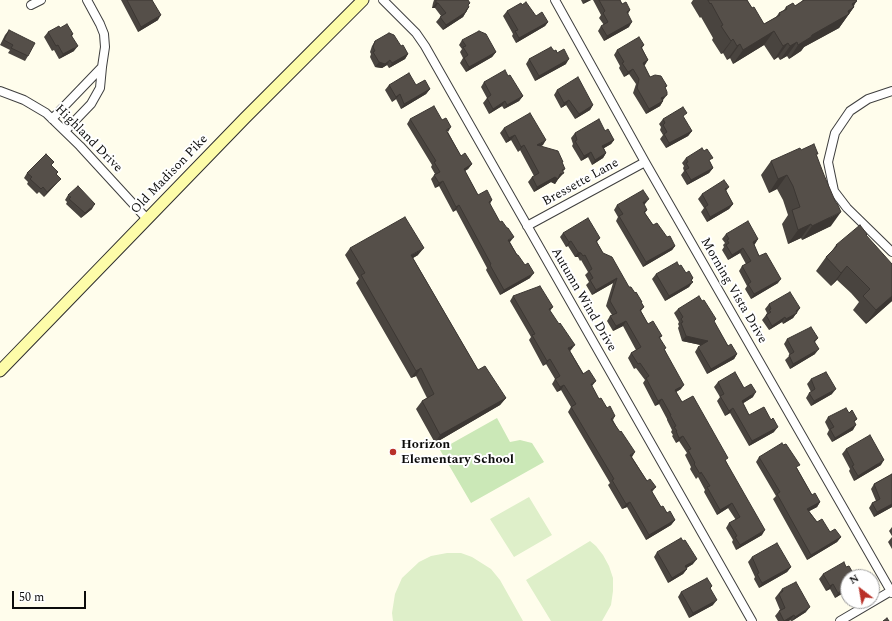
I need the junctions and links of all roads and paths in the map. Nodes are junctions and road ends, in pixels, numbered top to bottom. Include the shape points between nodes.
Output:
1 (41, 0) edge
2 (87, 0) edge
3 (363, 0) edge
4 (383, 0) edge
5 (555, 0) edge
6 (32, 5) dead end
7 (102, 67) junction
8 (0, 91) edge
9 (892, 91) edge
10 (52, 119) junction
11 (65, 131) junction
12 (645, 162) junction
13 (147, 219) junction
14 (528, 226) junction
15 (892, 252) edge
16 (0, 371) edge
17 (892, 592) edge
18 (752, 621) edge
19 (840, 621) edge

1 - 6 street
2 - 7 street via 104,34
3 - 13 main road, Old Madison Pike
4 - 14 street, Autumn Wind Drive via 416,33 425,46
5 - 12 street, Morning Vista Drive
7 - 10 street
7 - 11 street via 100,88 91,104
8 - 10 street, Highland Drive via 24,100
9 - 15 street via 868,99 850,111 835,133 828,162 834,191 847,208
10 - 11 street, Highland Drive
11 - 13 street, Highland Drive
12 - 14 street, Bressette Lane
12 - 17 street, Morning Vista Drive
13 - 16 main road, Old Madison Pike
14 - 18 street, Autumn Wind Drive
17 - 19 street

